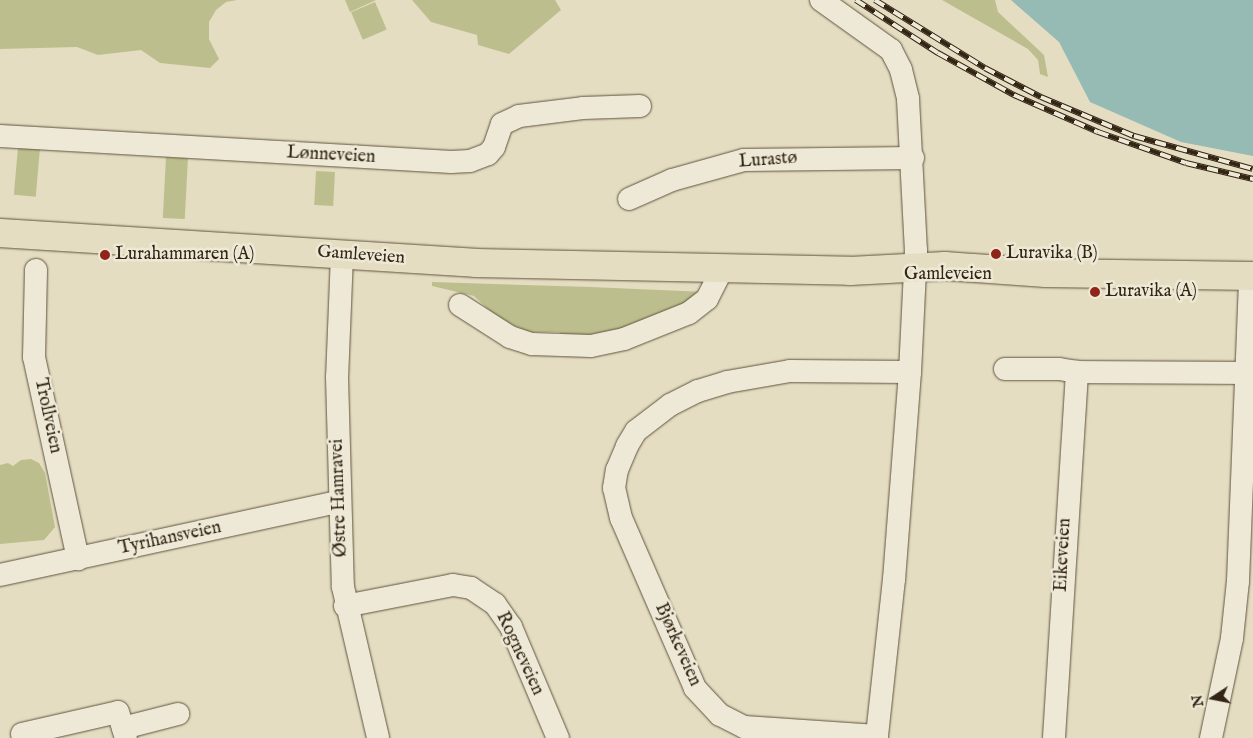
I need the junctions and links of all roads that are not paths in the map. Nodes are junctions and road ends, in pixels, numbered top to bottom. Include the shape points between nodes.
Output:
1 (821, 0) edge
2 (640, 106) dead end
3 (0, 136) edge
4 (913, 158) junction
5 (629, 199) dead end
6 (0, 233) edge
7 (342, 255) junction
8 (36, 270) dead end
9 (722, 270) junction
10 (915, 272) junction
11 (1252, 276) edge
12 (460, 305) dead end
13 (1005, 369) dead end
14 (910, 372) junction
15 (1077, 372) junction
16 (1246, 374) junction
17 (339, 502) junction
18 (78, 560) junction
19 (0, 576) edge
20 (345, 606) junction
21 (178, 714) dead end
22 (125, 733) edge
23 (22, 734) dead end
24 (378, 738) edge
25 (558, 738) edge
26 (1054, 738) edge
27 (1211, 738) edge

1 - 4 street via 891,50 901,70 908,100
2 - 3 street, Lønneveien via 583,108 519,116 502,124 488,154 451,162
4 - 5 street, Lurastø via 744,160 672,180
4 - 10 street
6 - 7 main road, Gamleveien
7 - 9 main road, Gamleveien via 476,263
7 - 17 street, Østre Hamravei via 337,378
8 - 18 street, Trollveien via 34,357
9 - 10 main road, Gamleveien
9 - 12 street via 707,299 689,313 624,339 591,346 532,344 510,337
10 - 11 main road, Gamleveien
10 - 14 street, Bjørkeveien
11 - 16 street
13 - 15 street
14 - 14 street, Bjørkeveien via 790,371 727,382 698,391 670,406 636,431 627,446 616,470 614,488 621,518 694,688 720,715 744,727 877,736 894,579
15 - 16 street
15 - 26 street, Eikeveien
16 - 27 street via 1238,581 1232,638
17 - 18 street, Tyrihansveien
17 - 20 street, Østre Hamravei
18 - 19 street, Tyrihansveien
20 - 24 street, Østre Hamravei
20 - 25 street, Rogneveien via 452,585 471,588 495,604 510,627
21 - 22 street
22 - 23 street via 118,712

